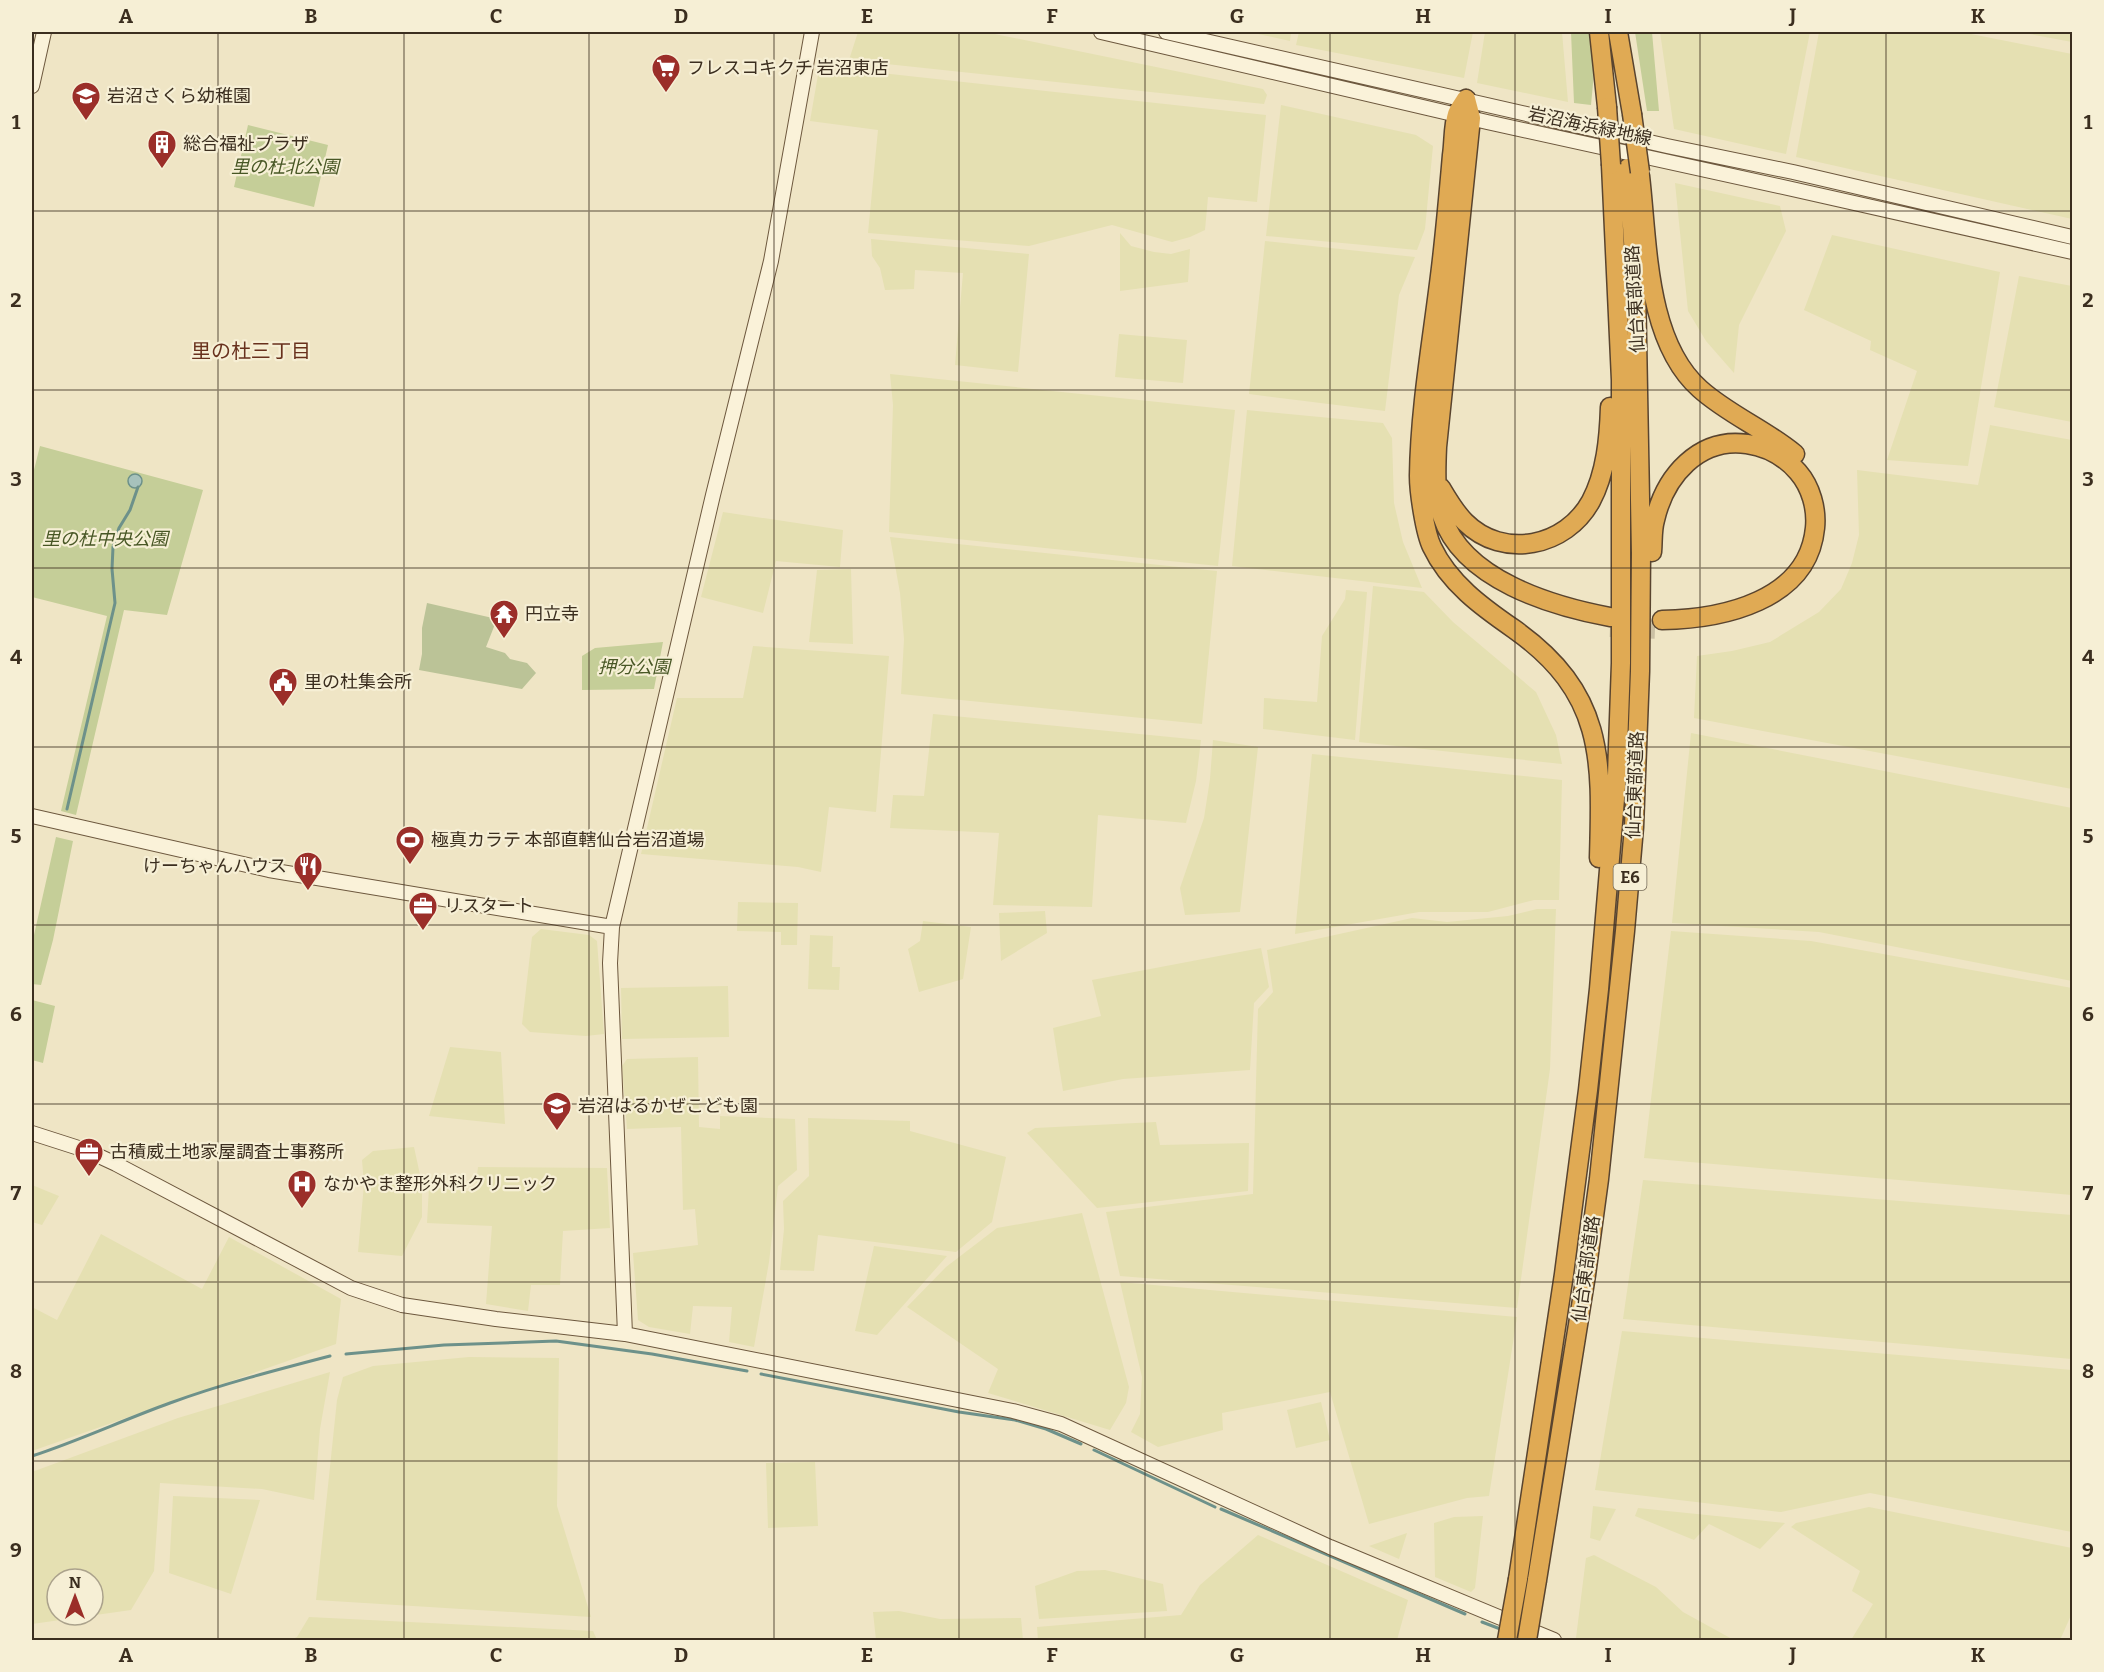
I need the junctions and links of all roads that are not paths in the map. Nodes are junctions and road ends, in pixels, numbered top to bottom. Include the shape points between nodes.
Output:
1 (44, 32) edge
2 (812, 32) edge
3 (1101, 32) edge
4 (1166, 32) edge
5 (1599, 32) edge
6 (1617, 32) edge
7 (32, 86) edge
8 (1465, 110) junction
9 (1621, 111) junction
10 (1626, 168) junction
11 (2073, 237) edge
12 (2073, 252) edge
13 (1438, 483) junction
14 (1425, 515) junction
15 (32, 816) edge
16 (612, 927) junction
17 (1625, 931) junction
18 (1588, 1090) junction
19 (32, 1132) edge
20 (625, 1334) junction
21 (1508, 1641) edge
22 (1527, 1641) edge
23 (1554, 1641) edge

1 - 7 street
2 - 16 street via 771,261
3 - 8 street, 岩沼海浜緑地線 via 1275,74
4 - 8 street, 岩沼海浜緑地線
5 - 9 highway, 仙台東部道路 / E6
6 - 9 highway, 仙台東部道路 / E6
8 - 11 street, 岩沼海浜緑地線 via 1793,172
8 - 12 street, 岩沼海浜緑地線
8 - 13 highway via 1438,438
8 - 14 highway via 1421,429 1419,478
9 - 10 highway, 仙台東部道路 / E6
10 - 13 highway via 1609,424 1602,472 1592,501 1574,524 1550,539 1536,544 1507,543 1466,523
10 - 17 highway, 仙台東部道路 / E6 via 1636,284 1641,553 1634,827
10 - 17 highway via 1658,318 1670,350 1699,388 1798,457 1820,492 1826,520 1814,567 1786,596 1760,611 1728,622 1710,626 1661,625 1742,607 1776,592 1803,564 1812,546 1815,525 1807,486 1790,463 1771,451 1736,443 1709,448 1686,461 1678,471 1655,519 1648,733 1637,857
10 - 18 highway, 仙台東部道路 / E6 via 1617,775
13 - 14 highway via 1443,518 1459,545 1482,568 1541,599 1610,622 1590,624 1541,610 1497,589 1460,562
14 - 18 highway via 1431,546 1447,570 1482,606 1555,663 1583,703 1594,734 1600,818
15 - 16 street via 269,870
16 - 20 street via 610,963
17 - 22 highway, 仙台東部道路 / E6, bridge via 1586,1275
18 - 21 highway, 仙台東部道路 / E6, bridge
19 - 20 street via 116,1164 351,1288 402,1305
20 - 23 street via 981,1404 1060,1424 1340,1551

